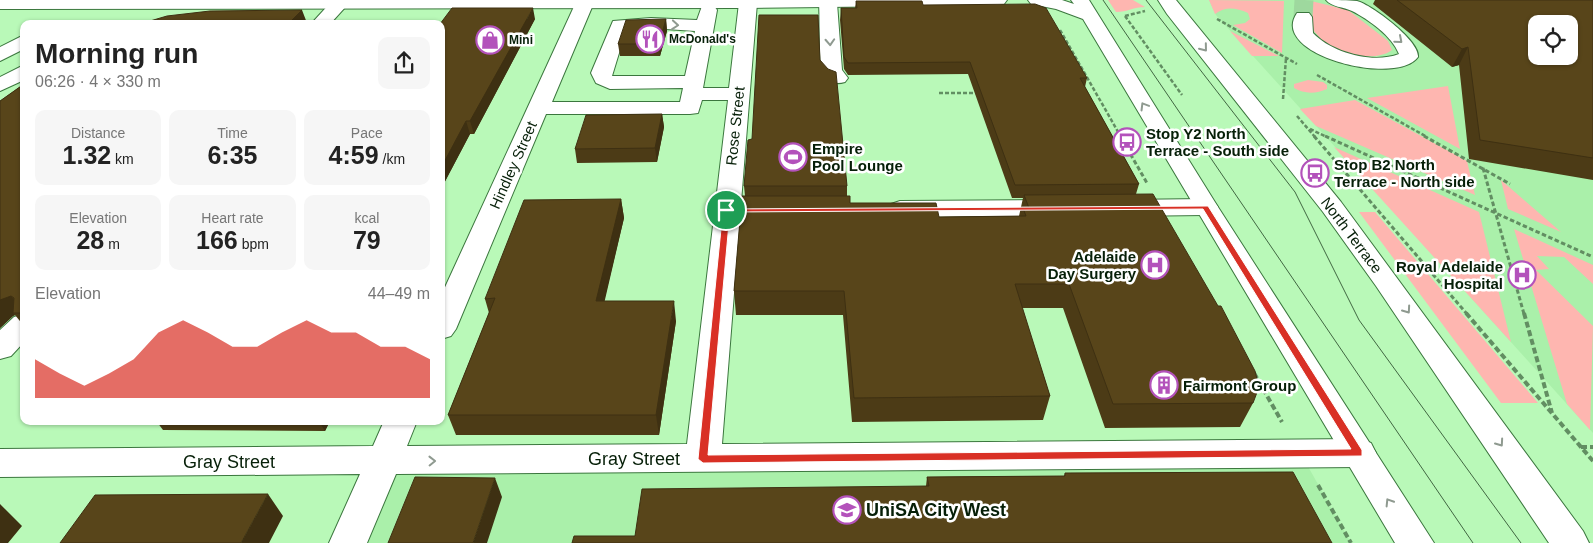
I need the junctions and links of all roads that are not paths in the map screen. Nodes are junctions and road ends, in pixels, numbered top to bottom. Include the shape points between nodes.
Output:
1 (998, 0) edge
2 (1037, 0) edge
3 (1334, 0) edge
4 (142, 1) edge
5 (95, 2) edge
6 (585, 2) edge
7 (340, 3) junction
8 (709, 3) junction
9 (748, 3) junction
10 (828, 3) junction
11 (0, 4) edge
12 (1148, 5) edge
13 (1170, 5) edge
14 (1085, 8) edge
15 (1303, 17) tunnel mouth
16 (60, 20) edge
17 (109, 20) edge
18 (324, 20) edge
19 (705, 26) junction
20 (20, 43) edge
21 (0, 55) edge
22 (20, 73) edge
23 (838, 78) edge
24 (694, 84) junction
25 (0, 85) edge
26 (738, 94) junction
27 (538, 108) junction
28 (1205, 207) junction
29 (876, 209) edge
30 (726, 210) junction
31 (802, 210) edge
32 (445, 320) edge
33 (20, 328) edge
34 (0, 348) edge
35 (399, 425) edge
36 (1359, 453) junction
37 (703, 459) junction
38 (383, 462) junction
39 (0, 463) edge
40 (348, 543) edge
41 (1415, 543) edge
42 (1570, 543) edge

1 - 10 main road
2 - 14 main road
3 -> 15 main road via 1355,6 1372,17 1406,46 1408,57 1382,62 1334,55 1309,41 1303,31
4 - 5 main road
4 - 7 main road
4 - 17 main road
5 - 11 main road
5 - 16 main road
6 - 7 main road
6 - 8 main road
6 - 27 main road, Hindley Street
7 - 18 main road
8 - 9 main road
8 - 19 main road
9 - 10 main road
9 - 26 main road, Rose Street
10 -> 23 main road via 832,71
12 - 13 main road, North Terrace
13 -> 42 main road, North Terrace via 1332,207
28 -> 14 main road
19 - 24 main road
24 -> 19 main road via 610,83 603,79 601,73 619,26 651,23
20 - 21 main road
22 - 25 main road
24 - 26 main road
24 - 27 main road via 690,108
26 - 30 main road, Rose Street
27 - 32 main road, Hindley Street
28 - 29 main road
28 - 36 main road
30 - 31 main road
30 - 37 main road, Rose Street
33 - 34 main road
35 - 38 main road
36 - 37 main road, Gray Street
41 -> 36 main road
38 -> 37 main road, Gray Street
38 - 39 main road, Gray Street
38 - 40 main road

